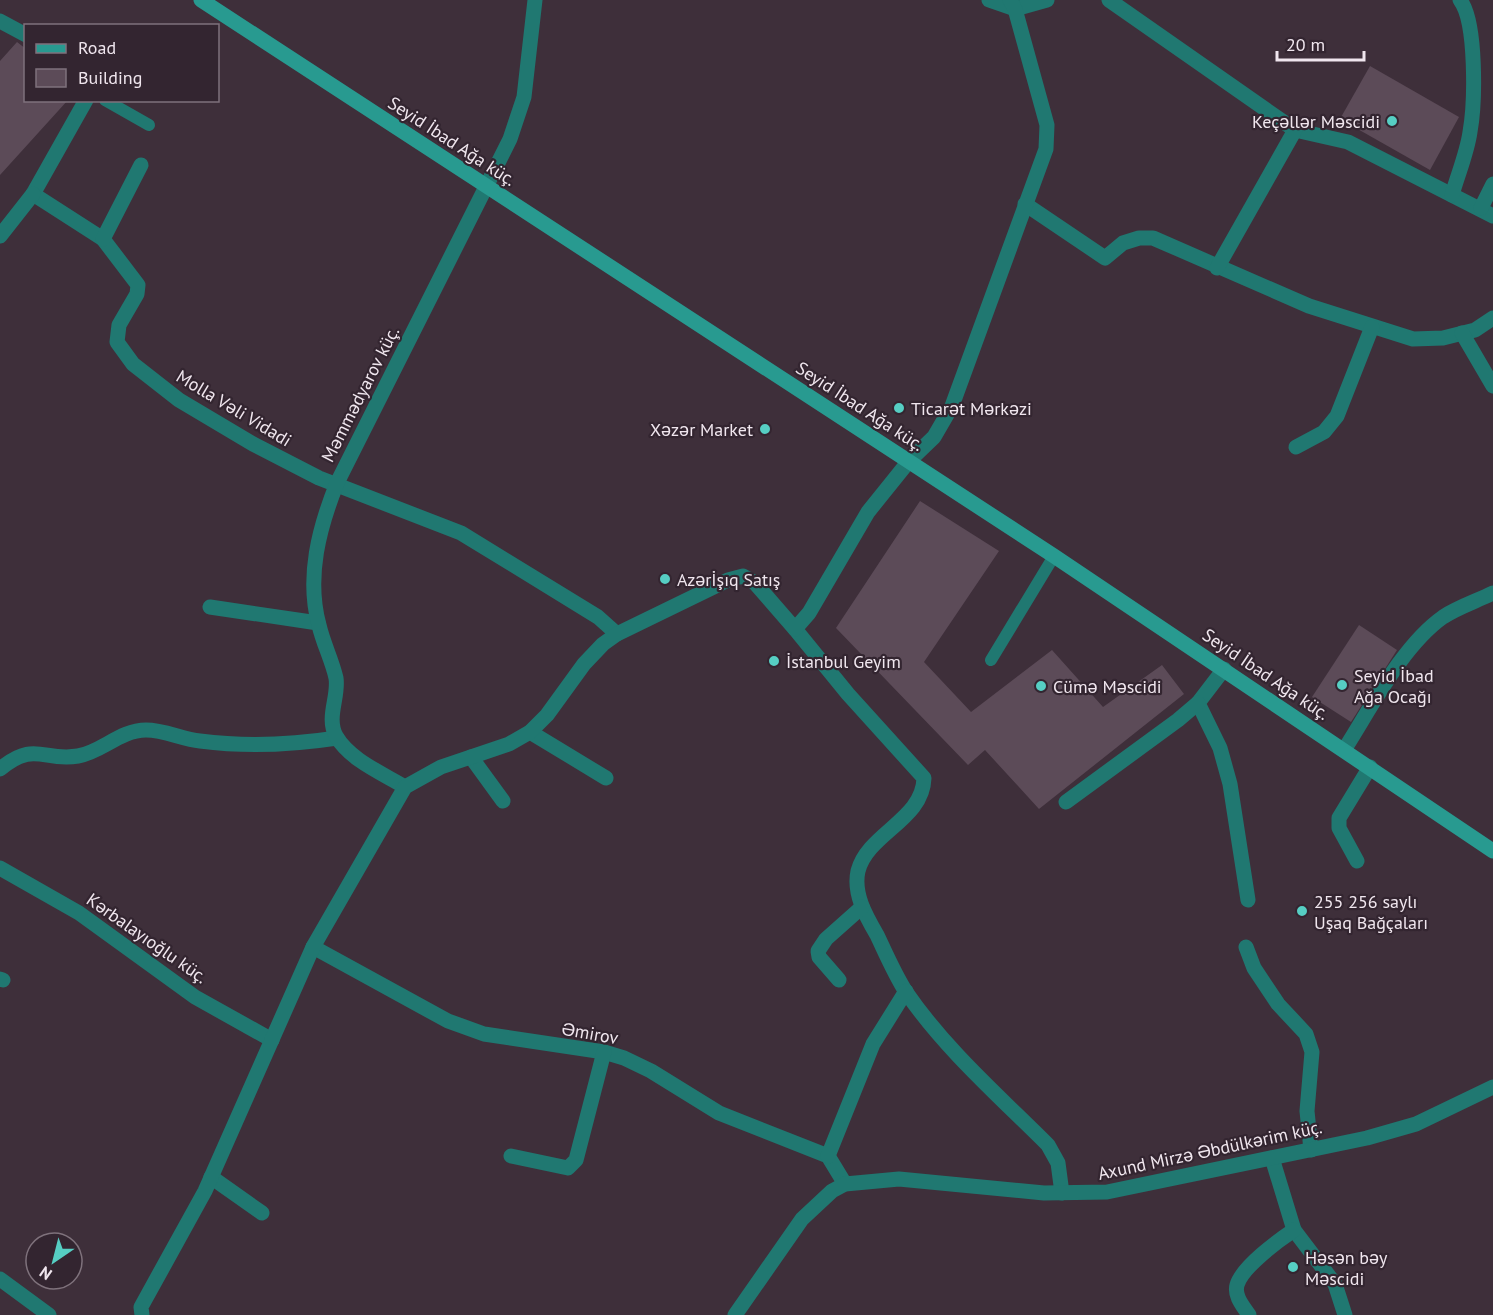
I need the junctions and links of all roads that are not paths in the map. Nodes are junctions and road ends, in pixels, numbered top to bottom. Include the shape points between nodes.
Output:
1 (201, 0) edge
2 (535, 0) edge
3 (989, 0) edge
4 (1047, 0) edge
5 (1108, 0) edge
6 (1460, 0) edge
7 (1012, 4) edge
8 (0, 21) edge
9 (24, 34) edge
10 (85, 102) edge
11 (109, 102) edge
12 (149, 125) dead end
13 (1295, 130) junction
14 (141, 165) dead end
15 (1493, 184) edge
16 (488, 187) junction
17 (33, 194) junction
18 (1452, 195) junction
19 (1025, 204) junction
20 (1487, 212) edge
21 (0, 236) edge
22 (103, 239) junction
23 (1217, 268) junction
24 (1493, 318) edge
25 (1372, 327) junction
26 (1462, 333) junction
27 (1493, 386) edge
28 (1296, 447) dead end
29 (909, 461) junction
30 (337, 483) junction
31 (1054, 556) junction
32 (1493, 593) edge
33 (210, 607) dead end
34 (318, 623) junction
35 (795, 629) junction
36 (617, 634) junction
37 (992, 660) dead end
38 (1224, 669) junction
39 (1198, 703) junction
40 (530, 732) junction
41 (337, 738) junction
42 (1344, 750) junction
43 (471, 757) junction
44 (1370, 767) junction
45 (0, 769) edge
46 (606, 778) dead end
47 (405, 787) junction
48 (502, 801) dead end
49 (1066, 802) dead end
50 (1493, 851) edge
51 (1357, 861) dead end
52 (0, 868) edge
53 (1248, 900) dead end
54 (862, 908) junction
55 (313, 947) junction
56 (1246, 947) dead end
57 (839, 980) dead end
58 (906, 992) junction
59 (272, 1040) junction
60 (604, 1052) junction
61 (1493, 1088) edge
62 (1311, 1150) junction
63 (511, 1155) dead end
64 (828, 1156) junction
65 (1272, 1158) junction
66 (211, 1177) junction
67 (845, 1184) junction
68 (1062, 1193) junction
69 (262, 1213) dead end
70 (1294, 1230) junction
71 (0, 1278) edge
72 (49, 1315) edge
73 (142, 1315) edge
74 (735, 1315) edge
75 (1249, 1315) edge
76 (1345, 1315) edge

1 - 16 street, Seyid İbad Ağa küç.
2 - 16 street, Məmmədyarov küç. via 524,97
3 - 7 street
4 - 7 street
5 - 13 street
6 - 18 street via 1472,29 1472,119
7 - 19 street via 1047,125 1046,149
8 - 9 street
10 - 17 street
11 - 12 lane
13 - 18 street via 1348,142
13 - 23 street
14 - 22 street
15 - 20 street
16 - 29 street, Seyid İbad Ağa küç.
16 - 30 street, Məmmədyarov küç.
17 - 21 street
17 - 22 street, Molla Vəli Vidadi
18 - 20 street
19 - 23 street via 1105,258 1124,243 1153,238
19 - 29 street via 952,406 934,436
22 - 30 street, Molla Vəli Vidadi via 138,285 119,325 117,342 133,364 178,400 296,467
23 - 25 street
24 - 26 street
25 - 26 street via 1413,339
25 - 28 street via 1337,416 1324,432
26 - 27 street
29 - 31 street, Seyid İbad Ağa küç.
29 - 35 street via 868,512 818,598
30 - 34 street, Məmmədyarov küç. via 316,543
30 - 36 street, Molla Vəli Vidadi via 461,533 598,617
31 - 37 lane
31 - 38 street, Seyid İbad Ağa küç.
32 - 42 street via 1443,618 1423,636 1406,654
33 - 34 street
34 - 41 street, Məmmədyarov küç. via 336,680 331,725
35 - 36 street via 755,582 743,576
35 - 54 street via 924,778 924,792 915,806 864,857 857,888
36 - 40 street via 584,664
38 - 39 street
38 - 42 street, Seyid İbad Ağa küç.
39 - 49 street
39 - 53 street via 1220,748 1230,784
40 - 43 street
40 - 46 street
41 - 45 street via 255,745 199,741 144,730 120,736 77,757 28,753
41 - 47 street via 357,758
42 - 44 street, Seyid İbad Ağa küç.
43 - 47 street via 441,767
43 - 48 street
44 - 50 street, Seyid İbad Ağa küç.
44 - 51 street via 1339,818 1339,828
47 - 55 street
52 - 59 street, Kərbalayıoğlu küç. via 79,913 195,997
54 - 57 street via 818,951
54 - 58 street
55 - 59 street
55 - 60 street, Əmirov via 448,1021 484,1034
56 - 62 street via 1254,968 1278,1004 1306,1034 1312,1052 1307,1111
58 - 64 street via 873,1044
58 - 68 street via 956,1051 1048,1145 1058,1163
59 - 66 street
60 - 63 street via 576,1160 568,1168
60 - 64 street, Əmirov via 651,1071 718,1113
61 - 62 street, Axund Mirzə Əbdülkərim küç. via 1416,1125
62 - 65 street, Axund Mirzə Əbdülkərim küç.
64 - 67 street
65 - 68 street, Axund Mirzə Əbdülkərim küç. via 1107,1192
65 - 70 street
66 - 69 street
66 - 73 street via 141,1307
67 - 68 street, Axund Mirzə Əbdülkərim küç. via 899,1179
67 - 74 street via 802,1219
70 - 75 street via 1264,1253 1237,1286 1238,1298
70 - 76 street via 1335,1284
71 - 72 street

